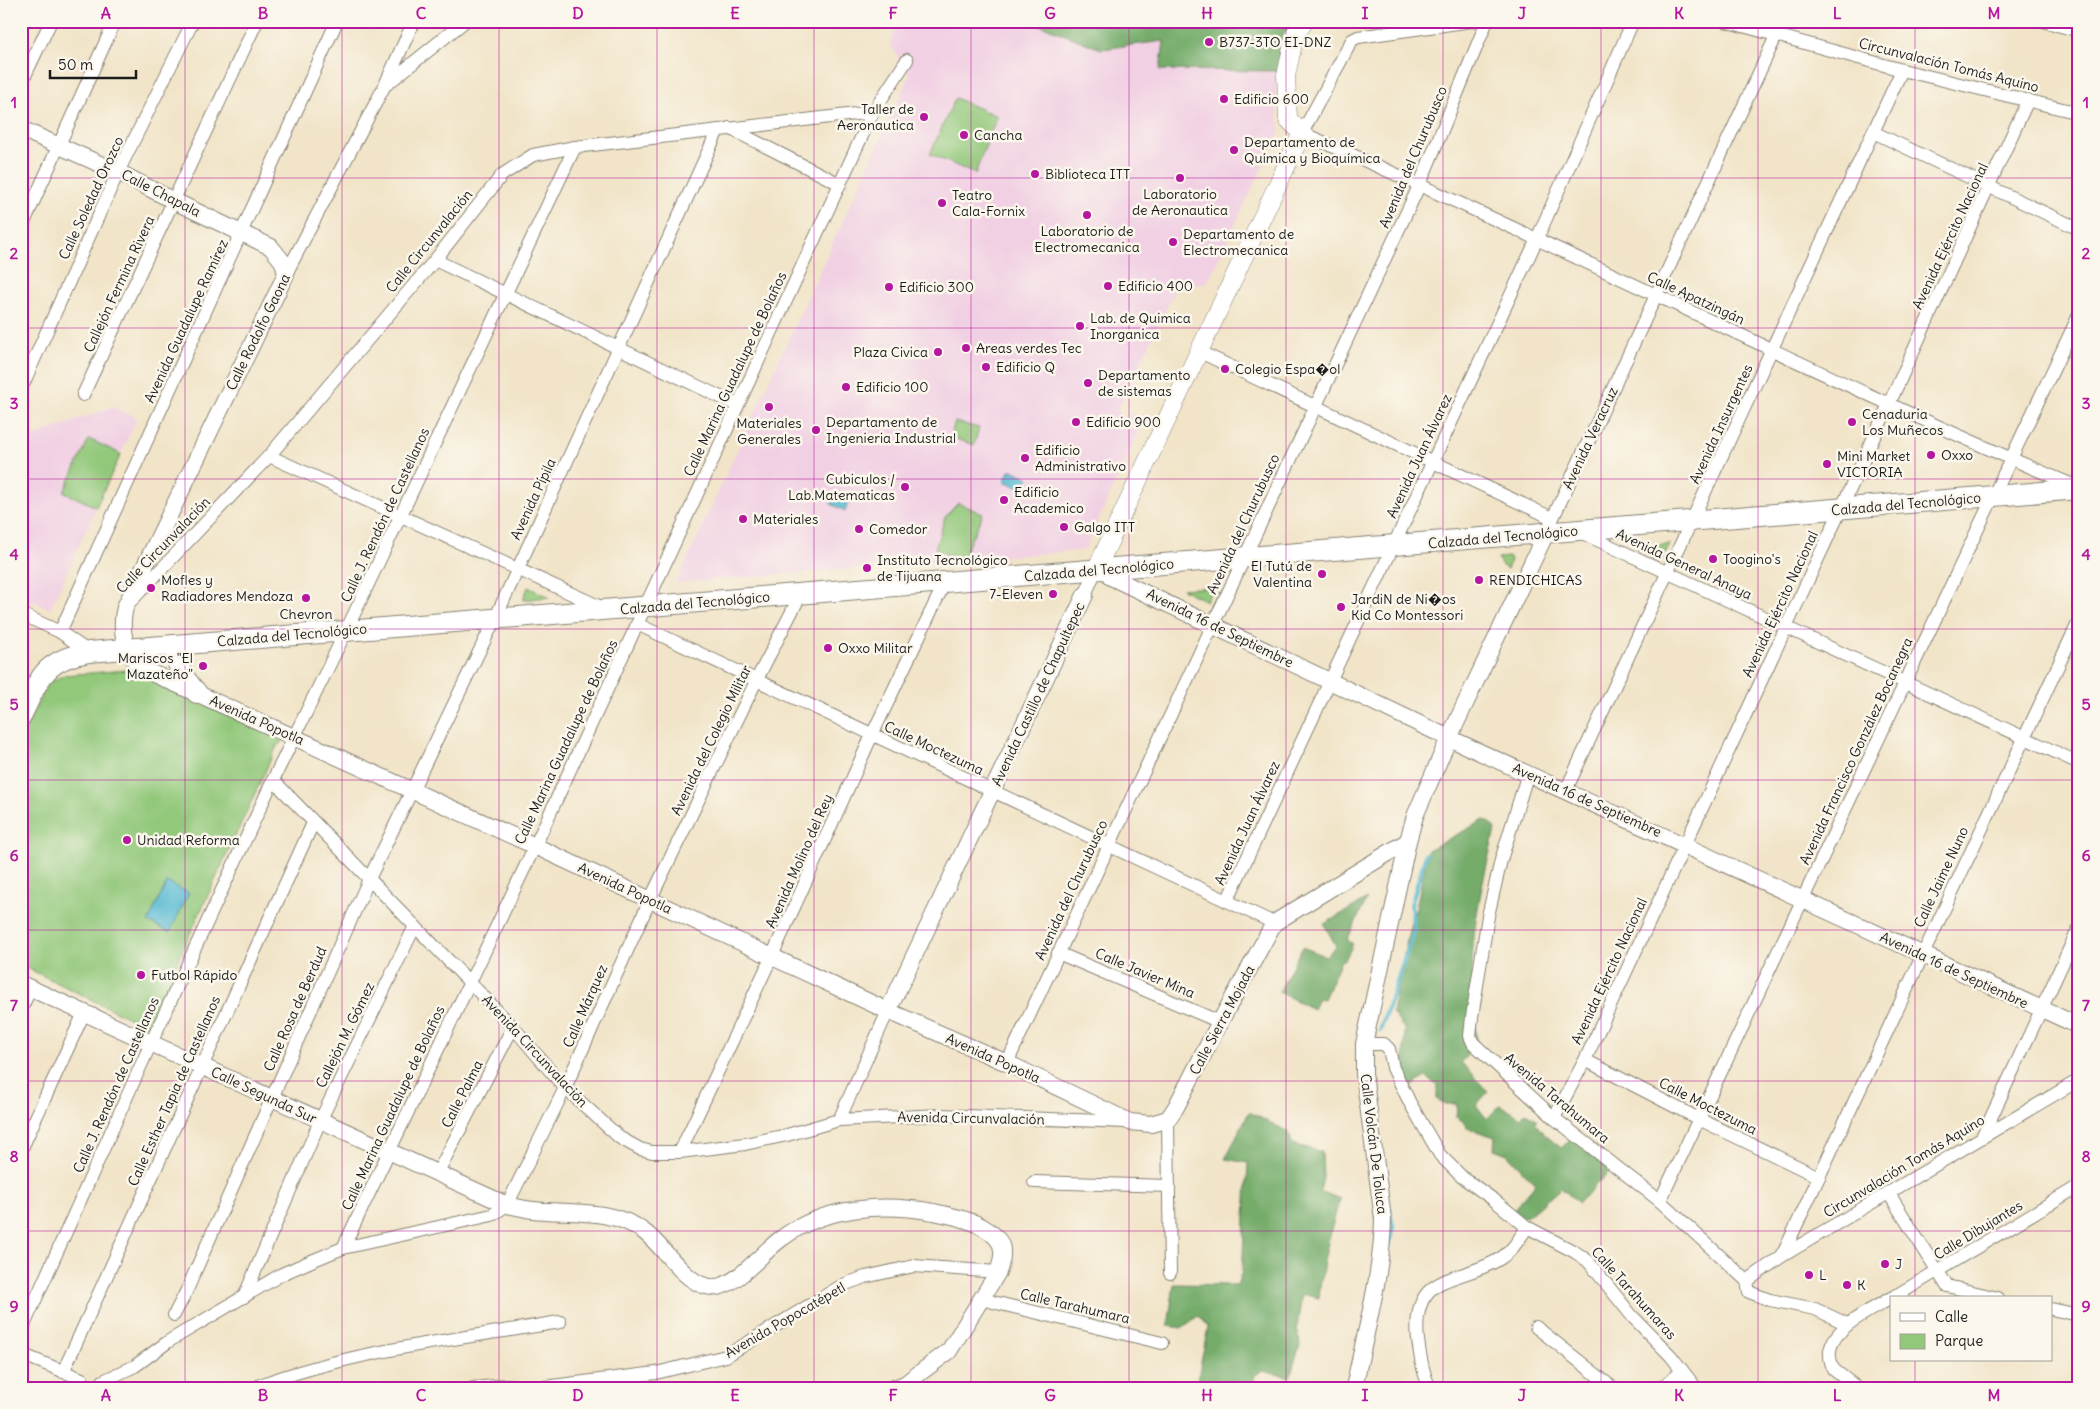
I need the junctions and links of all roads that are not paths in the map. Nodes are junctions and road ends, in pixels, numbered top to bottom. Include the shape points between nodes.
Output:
1 (51, 21) edge
2 (115, 21) edge
3 (193, 21) edge
4 (257, 21) edge
5 (337, 21) edge
6 (414, 21) edge
7 (465, 21) edge
8 (1305, 21) edge
9 (1472, 21) edge
10 (1487, 21) edge
11 (1633, 21) edge
12 (1726, 21) edge
13 (2043, 21) edge
14 (2079, 31) edge
15 (1776, 36) junction
16 (907, 60) dead end
17 (1902, 70) junction
18 (21, 84) edge
19 (385, 85) junction
20 (2028, 100) junction
21 (873, 112) junction
22 (2079, 113) edge
23 (21, 129) edge
24 (724, 129) junction
25 (1873, 132) junction
26 (1302, 133) junction
27 (57, 146) junction
28 (575, 147) junction
29 (118, 172) junction
30 (840, 184) junction
31 (1420, 184) junction
32 (1989, 187) junction
33 (174, 201) junction
34 (21, 229) edge
35 (2079, 229) edge
36 (242, 233) junction
37 (1537, 239) junction
38 (435, 260) junction
39 (286, 274) junction
40 (506, 294) junction
41 (1656, 296) junction
42 (2079, 315) edge
43 (619, 348) junction
44 (1771, 350) junction
45 (1200, 352) junction
46 (21, 389) edge
47 (83, 395) dead end
48 (1889, 403) junction
49 (738, 405) junction
50 (1315, 406) junction
51 (268, 456) junction
52 (2011, 458) junction
53 (1433, 462) junction
54 (2079, 489) edge
55 (1992, 496) junction
56 (1841, 509) junction
57 (401, 516) junction
58 (1692, 521) junction
59 (1549, 525) junction
60 (1577, 531) junction
61 (1393, 546) junction
62 (1244, 558) junction
63 (518, 568) junction
64 (1669, 573) junction
65 (1104, 574) junction
66 (945, 582) junction
67 (801, 594) junction
68 (1085, 595) joint
69 (645, 606) junction
70 (125, 607) junction
71 (608, 610) junction
72 (21, 614) edge
73 (495, 619) junction
74 (2079, 621) edge
75 (637, 624) junction
76 (1212, 625) junction
77 (1786, 627) junction
78 (346, 631) junction
79 (60, 632) junction
80 (174, 645) junction
81 (126, 649) junction
82 (89, 652) junction
83 (757, 679) junction
84 (1331, 680) junction
85 (1905, 682) junction
86 (197, 693) junction
87 (21, 716) edge
88 (872, 735) junction
89 (295, 737) junction
90 (1449, 738) junction
91 (2024, 738) junction
92 (2079, 763) edge
93 (1528, 773) junction
94 (273, 780) junction
95 (1566, 790) junction
96 (412, 791) junction
97 (992, 792) junction
98 (313, 823) junction
99 (1408, 841) junction
100 (1684, 844) junction
101 (1109, 845) junction
102 (535, 846) junction
103 (369, 879) junction
104 (650, 900) junction
105 (1803, 900) junction
106 (1228, 901) junction
107 (1274, 923) junction
108 (414, 926) junction
109 (2079, 928) edge
110 (1058, 953) junction
111 (1921, 955) junction
112 (772, 956) junction
113 (470, 982) junction
114 (26, 986) edge
115 (21, 1009) edge
116 (2041, 1010) junction
117 (888, 1011) junction
118 (84, 1012) junction
119 (1220, 1022) junction
120 (2079, 1026) edge
121 (513, 1027) junction
122 (151, 1043) junction
123 (1364, 1044) junction
124 (1585, 1060) junction
125 (1007, 1063) junction
126 (202, 1067) junction
127 (2079, 1080) edge
128 (565, 1088) junction
129 (271, 1098) junction
130 (1554, 1118) junction
131 (1168, 1119) junction
132 (1700, 1119) junction
133 (839, 1120) junction
134 (320, 1121) junction
135 (1130, 1122) junction
136 (1983, 1135) junction
137 (21, 1150) edge
138 (388, 1152) junction
139 (680, 1152) junction
140 (437, 1174) junction
141 (1819, 1177) junction
142 (1034, 1182) dead end
143 (1169, 1186) junction
144 (2079, 1186) edge
145 (1888, 1192) junction
146 (1660, 1201) junction
147 (507, 1205) junction
148 (1527, 1228) junction
149 (343, 1248) junction
150 (1782, 1256) junction
151 (998, 1272) junction
152 (1938, 1272) junction
153 (1170, 1274) dead end
154 (1747, 1281) junction
155 (1896, 1296) edge
156 (1989, 1296) edge
157 (244, 1297) junction
158 (1890, 1299) edge
159 (981, 1300) junction
160 (2052, 1309) edge
161 (174, 1315) dead end
162 (2079, 1315) edge
163 (560, 1322) dead end
164 (1847, 1324) junction
165 (1536, 1327) dead end
166 (21, 1332) edge
167 (1162, 1343) dead end
168 (21, 1354) edge
169 (1682, 1370) junction
170 (63, 1372) junction
171 (82, 1379) dead end
172 (103, 1381) dead end
173 (906, 1386) edge
174 (258, 1388) edge
175 (473, 1388) edge
176 (536, 1388) edge
177 (1354, 1388) edge
178 (1430, 1388) edge
179 (1614, 1388) edge
180 (1662, 1388) edge
181 (1696, 1388) edge
182 (1857, 1388) edge

1 - 18 street
2 - 27 street
3 - 29 street, Calle Soledad Orozco
4 - 33 street, Callejón Fermina Rivera
5 - 36 street, Avenida Guadalupe Ramírez
6 - 19 street, Calle Rodolfo Gaona
7 - 19 street
8 - 26 main road via 1295,34 1286,76 1288,119
9 - 26 street, Avenida Castillo de Chapultepec via 1352,40
10 - 31 street, Avenida del Churubusco
11 - 37 street, Avenida Juan Álvarez
12 - 15 street, Circunvalación Tomás Aquino
13 - 14 street
15 - 17 street, Circunvalación Tomás Aquino
15 - 41 street, Avenida Veracruz
16 - 21 street, Calle Marina Guadalupe de Bolaños
17 - 20 street, Circunvalación Tomás Aquino
17 - 25 street, Avenida Insurgentes
19 - 39 street, Calle Rodolfo Gaona
20 - 22 street, Circunvalación Tomás Aquino
20 - 32 street, Avenida Ejército Nacional
21 - 24 street, Calle Circunvalación
21 - 30 street, Calle Marina Guadalupe de Bolaños
23 - 27 street, Calle Chapala
24 - 28 street, Calle Circunvalación
24 - 30 street
24 - 43 street, Avenida Pípila
25 - 32 street
25 - 44 street, Avenida Insurgentes
26 - 31 street, Calle Apatzingán
26 - 45 main road, Avenida Castillo de Chapultepec
27 - 29 street, Calle Chapala
27 - 34 street
28 - 38 street, Calle Circunvalación via 533,155 502,175
28 - 40 street, Calle J. Rendón de Castellanos
29 - 33 street, Calle Chapala
29 - 46 street, Calle Soledad Orozco
30 - 49 street, Calle Marina Guadalupe de Bolaños
31 - 37 street, Calle Apatzingán
31 - 50 street, Avenida del Churubusco
32 - 35 street
32 - 48 street, Avenida Ejército Nacional
33 - 36 street, Calle Chapala
33 - 47 street, Callejón Fermina Rivera
36 - 39 street, Calle Chapala via 271,247
36 - 79 street, Avenida Guadalupe Ramírez
37 - 41 street, Calle Apatzingán
37 - 53 street, Avenida Juan Álvarez
38 - 40 street
38 - 51 street, Calle Circunvalación
39 - 70 street, Calle Rodolfo Gaona
40 - 43 street
40 - 57 street, Calle J. Rendón de Castellanos
41 - 44 street, Calle Apatzingán
41 - 59 street, Avenida Veracruz
42 - 52 street, Avenida Francisco González Bocanegra
43 - 49 street
43 - 63 street, Avenida Pípila
44 - 48 street, Calle Apatzingán
44 - 58 street, Avenida Insurgentes
45 - 50 street
45 - 65 main road, Avenida Castillo de Chapultepec
48 - 52 street, Calle Apatzingán
48 - 56 street, Avenida Ejército Nacional
49 - 69 street, Calle Marina Guadalupe de Bolaños
50 - 53 street
50 - 62 street, Avenida del Churubusco
51 - 57 street
51 - 70 street, Calle Circunvalación
52 - 54 street, Calle Apatzingán
52 - 55 street, Avenida Francisco González Bocanegra
53 - 59 street
53 - 61 street, Avenida Juan Álvarez
54 - 55 main road, Calzada del Tecnológico
55 - 56 main road, Calzada del Tecnológico
55 - 85 street, Avenida Francisco González Bocanegra
56 - 58 main road, Calzada del Tecnológico
56 - 77 street, Avenida Ejército Nacional
57 - 63 street
57 - 78 street, Calle J. Rendón de Castellanos
58 - 60 main road, Calzada del Tecnológico
58 - 64 street, Avenida Insurgentes
59 - 60 main road, Calzada del Tecnológico
59 - 61 main road, Calzada del Tecnológico
59 - 90 street, Avenida Veracruz
60 - 64 street, Avenida General Anaya
61 - 62 main road, Calzada del Tecnológico
61 - 84 street, Avenida Juan Álvarez
62 - 65 main road, Calzada del Tecnológico
62 - 76 street, Avenida del Churubusco
63 - 71 street
63 - 73 street, Avenida Pípila
64 - 77 street, Avenida General Anaya
64 - 95 street, Avenida Insurgentes
65 - 66 main road, Calzada del Tecnológico
65 - 68 street, Avenida Castillo de Chapultepec
65 - 76 street, Avenida 16 de Septiembre
66 - 67 main road, Calzada del Tecnológico
66 - 88 street, Avenida Molino del Rey
67 - 69 main road, Calzada del Tecnológico
67 - 83 street, Avenida del Colegio Militar
68 - 97 street, Avenida Castillo de Chapultepec
69 - 71 main road, Calzada del Tecnológico
69 - 75 street, Calle Marina Guadalupe de Bolaños
70 - 81 street, Calle Rodolfo Gaona via 122,619
71 - 73 main road, Calzada del Tecnológico
72 - 79 street
73 - 78 main road, Calzada del Tecnológico
73 - 96 street, Avenida Pípila
74 - 91 street, Calle Jaime Nuno
75 - 83 street, Calle Moctezuma
75 - 102 street, Calle Marina Guadalupe de Bolaños
76 - 84 street, Avenida 16 de Septiembre
76 - 101 street, Avenida del Churubusco
77 - 85 street, Avenida General Anaya
77 - 100 street, Avenida Ejército Nacional
78 - 80 main road, Calzada del Tecnológico
78 - 89 street, Calle J. Rendón de Castellanos
79 - 82 street
80 - 81 main road, Calzada del Tecnológico
80 - 86 main road via 177,666
81 - 82 main road, Calzada del Tecnológico
81 - 86 street, Avenida Popotla via 134,662 145,670
82 - 87 main road, Calzada del Tecnológico via 70,655 52,664 40,677
83 - 88 street, Calle Moctezuma
83 - 104 street, Avenida del Colegio Militar
84 - 90 street, Avenida 16 de Septiembre
84 - 106 street, Avenida Juan Álvarez
85 - 91 street, Avenida General Anaya
85 - 105 street, Avenida Francisco González Bocanegra
86 - 89 street, Avenida Popotla
88 - 97 street, Calle Moctezuma
88 - 112 street, Avenida Molino del Rey
89 - 94 street, Calle J. Rendón de Castellanos
89 - 96 street, Avenida Popotla
90 - 93 street, Avenida 16 de Septiembre
90 - 99 street, Avenida Veracruz via 1415,816
91 - 92 street, Avenida General Anaya
91 - 111 street, Calle Jaime Nuno
93 - 95 street, Avenida 16 de Septiembre
93 - 130 street, Avenida Tarahumara via 1501,860 1488,916 1470,1036 1484,1056
94 - 98 street, Avenida Circunvalación
94 - 122 street, Calle J. Rendón de Castellanos
95 - 100 street, Avenida 16 de Septiembre
96 - 102 street, Avenida Popotla
96 - 103 street, Avenida Pípila
97 - 101 street, Calle Moctezuma
97 - 117 street, Avenida Castillo de Chapultepec
98 - 103 street, Avenida Circunvalación
98 - 126 street, Calle Esther Tapia de Castellanos
99 - 107 street, Calle Sierra Mojada
99 - 123 street, Calle Volcán De Toluca
100 - 105 street, Avenida 16 de Septiembre
100 - 124 street, Avenida Ejército Nacional
101 - 106 street, Calle Moctezuma
101 - 110 street, Avenida del Churubusco
102 - 104 street, Avenida Popotla
102 - 113 street, Calle Marina Guadalupe de Bolaños
103 - 108 street, Avenida Circunvalación
103 - 129 street, Calle Rosa de Berdud
104 - 112 street, Avenida Popotla
104 - 128 street, Calle Márquez
105 - 111 street, Avenida 16 de Septiembre
105 - 132 street, Avenida Francisco González Bocanegra
106 - 107 street, Calle Moctezuma
107 - 119 street, Calle Sierra Mojada
108 - 113 street, Avenida Circunvalación
108 - 134 street, Callejón M. Gómez
109 - 116 street
110 - 119 street, Calle Javier Mina
110 - 125 street, Avenida del Churubusco
111 - 116 street, Avenida 16 de Septiembre
111 - 141 street, Calle Jaime Nuno
112 - 117 street, Avenida Popotla
112 - 139 street, Avenida Molino del Rey
113 - 121 street, Avenida Circunvalación
113 - 138 street, Calle Marina Guadalupe de Bolaños
114 - 115 street
114 - 118 street, Calle Segunda Sur
116 - 120 street, Avenida 16 de Septiembre
116 - 136 street
117 - 125 street, Avenida Popotla
117 - 133 street, Avenida Castillo de Chapultepec
118 - 122 street, Calle Segunda Sur
118 - 137 street
119 - 131 street, Calle Sierra Mojada
121 - 128 street, Avenida Circunvalación
121 - 140 street, Calle Palma
122 - 126 street, Calle Segunda Sur
122 - 166 street, Calle J. Rendón de Castellanos
123 - 148 street, Calle Tarahumaras via 1384,1044 1389,1048 1393,1068 1440,1155 1462,1177
123 - 177 street, Calle Volcán De Toluca via 1364,1074 1383,1226
124 - 130 street, Avenida Ejército Nacional
124 - 132 street, Calle Moctezuma
125 - 135 street, Avenida Popotla
126 - 129 street, Calle Segunda Sur
126 - 170 street, Calle Esther Tapia de Castellanos
127 - 136 street, Circunvalación Tomás Aquino
128 - 139 street, Avenida Circunvalación via 628,1143 646,1151
128 - 147 street, Calle Márquez
129 - 134 street, Calle Segunda Sur
129 - 161 street, Calle Rosa de Berdud
130 - 146 street, Avenida Tarahumara
131 - 135 street, Avenida Circunvalación via 1151,1124
131 - 143 street
132 - 141 street, Calle Moctezuma
132 - 146 street, Avenida Francisco González Bocanegra
133 - 135 street, Avenida Circunvalación via 940,1115
133 - 139 street, Avenida Circunvalación via 745,1144
134 - 138 street, Calle Segunda Sur
134 - 157 street, Callejón M. Gómez
136 - 145 street, Circunvalación Tomás Aquino
138 - 140 street, Calle Segunda Sur
138 - 149 street, Calle Marina Guadalupe de Bolaños
140 - 147 street, Calle Segunda Sur
141 - 150 street, Calle Jaime Nuno
142 - 143 street
143 - 153 street
144 - 152 street, Calle Dibujantes
145 - 150 street, Circunvalación Tomás Aquino
145 - 152 street
146 - 154 street, Avenida Tarahumara
147 - 149 street via 492,1215
147 - 151 street, Calle Segunda Sur via 616,1218 652,1238 689,1277 707,1287 728,1284 781,1238 809,1222 842,1212 887,1207 966,1218 996,1235 1002,1242 1002,1262
148 - 169 street, Calle Tarahumaras via 1588,1261 1632,1316
148 - 178 street via 1508,1253 1496,1261 1437,1283 1422,1300 1417,1326 1425,1378
149 - 157 street via 282,1274
150 - 154 street, Circunvalación Tomás Aquino
151 - 159 street
151 - 176 street, Avenida Popocatépetl via 914,1266 886,1271 843,1285 726,1356 656,1374
152 - 155 street, Calle Dibujantes
152 - 156 street via 1950,1287
154 - 164 street, Avenida Tarahumara via 1749,1292 1754,1295 1816,1309
157 - 172 street via 169,1341 135,1366
158 - 164 street, Calle Dibujantes
159 - 167 street, Calle Tarahumara
159 - 173 street via 949,1350
160 - 162 street
163 - 174 street via 376,1353 310,1368
164 - 182 street via 1830,1349 1831,1360 1833,1369
165 - 179 street
168 - 170 street
169 - 180 street
169 - 181 street, Calle Tarahumaras
170 - 171 street
175 - 176 street, Avenida Popocatépetl via 506,1385

